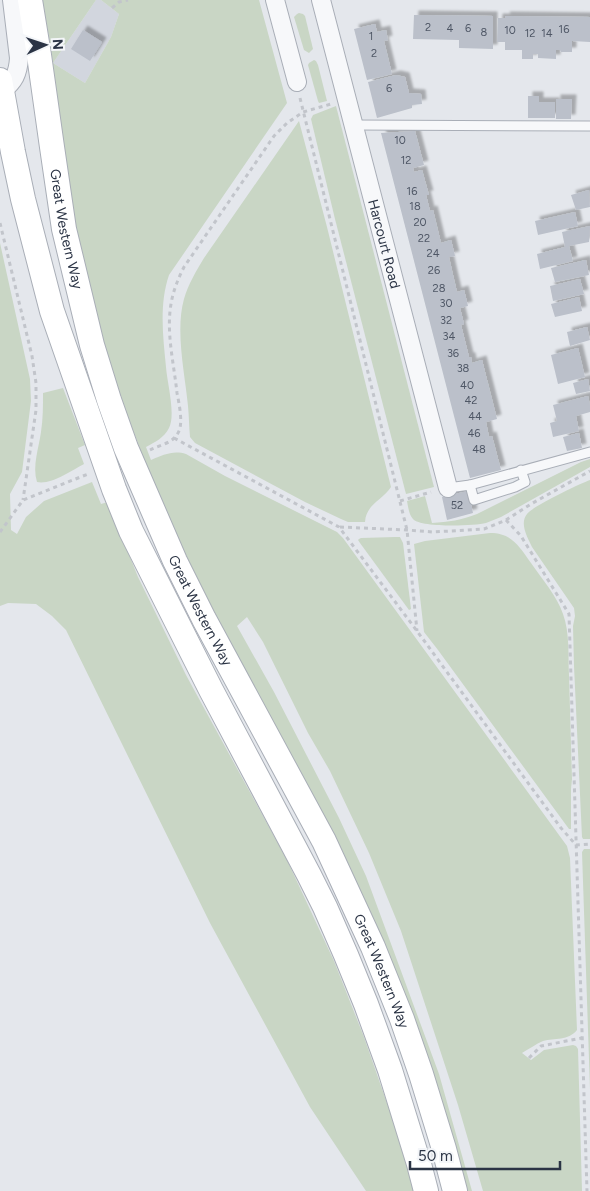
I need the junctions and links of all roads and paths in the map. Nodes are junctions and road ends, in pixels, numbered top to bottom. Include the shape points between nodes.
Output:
1 (12, 0) edge
2 (30, 0) edge
3 (128, 0) edge
4 (275, 0) edge
5 (321, 0) edge
6 (112, 8) dead end
7 (297, 82) dead end
8 (1, 88) edge
9 (347, 100) junction
10 (303, 112) junction
11 (354, 125) junction
12 (590, 126) edge
13 (6, 143) edge
14 (0, 223) edge
15 (174, 438) junction
16 (147, 451) dead end
17 (590, 452) edge
18 (521, 470) junction
19 (590, 471) edge
20 (88, 474) dead end
21 (470, 485) junction
22 (448, 488) junction
23 (22, 500) junction
24 (400, 501) junction
25 (506, 520) junction
26 (339, 527) junction
27 (407, 530) junction
28 (0, 532) edge
29 (417, 631) junction
30 (590, 844) edge
31 (576, 845) junction
32 (582, 1038) junction
33 (529, 1058) dead end
34 (426, 1191) edge
35 (455, 1191) edge
36 (587, 1191) edge

1 - 8 street via 19,65 14,80
2 - 35 main road, Great Western Way via 64,229 92,345 126,448 175,561 324,841 373,947 421,1074
3 - 6 path
4 - 7 street
5 - 9 street, Harcourt Road
8 - 13 main road, Great Western Way
9 - 10 path
9 - 11 street, Harcourt Road
10 - 15 path via 274,136 176,284 172,296 170,336 180,417
10 - 24 path
11 - 12 lane
11 - 22 street, Harcourt Road
13 - 34 main road, Great Western Way via 52,311 117,498 339,939 390,1070
14 - 23 path via 36,383 36,410
15 - 16 path
15 - 26 path
17 - 18 lane
18 - 21 lane
18 - 21 lane via 525,482 474,500
19 - 25 path
20 - 23 path
21 - 22 lane
22 - 24 path
23 - 28 path
24 - 27 path
25 - 27 path via 484,529
25 - 31 path via 521,536 569,614
26 - 27 path
26 - 29 path
27 - 29 path
29 - 31 path
30 - 31 path
31 - 32 path
32 - 33 path via 541,1046
32 - 36 path

